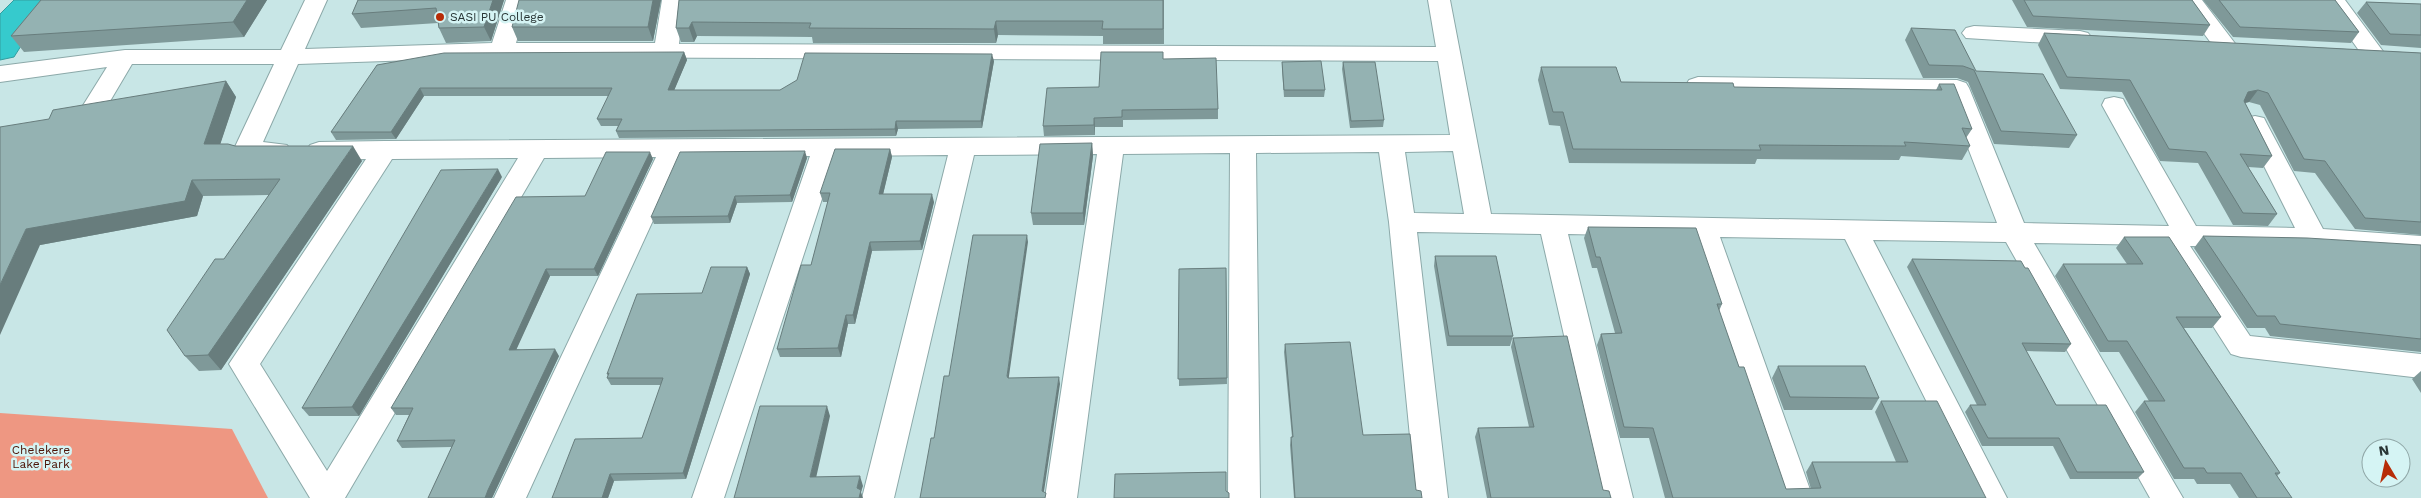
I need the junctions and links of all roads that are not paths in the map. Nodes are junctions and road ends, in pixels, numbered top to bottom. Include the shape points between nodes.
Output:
1 (316, 0) edge
2 (517, 0) edge
3 (673, 0) edge
4 (1439, 0) edge
5 (2190, 0) edge
6 (2334, 0) edge
7 (1974, 32) dead end
8 (2100, 39) edge
9 (2196, 44) edge
10 (502, 50) junction
11 (666, 50) junction
12 (2343, 52) edge
13 (1448, 54) junction
14 (125, 57) junction
15 (291, 57) junction
16 (7, 73) edge
17 (1684, 84) edge
18 (2114, 105) dead end
19 (94, 107) edge
20 (2249, 112) edge
21 (1465, 143) junction
22 (1243, 144) junction
23 (1390, 144) junction
24 (963, 146) junction
25 (1111, 146) junction
26 (673, 148) junction
27 (826, 148) junction
28 (536, 149) junction
29 (385, 150) junction
30 (1402, 222) junction
31 (1479, 224) junction
32 (1552, 225) junction
33 (1703, 227) junction
34 (1854, 230) junction
35 (2014, 232) junction
36 (2179, 236) junction
37 (2314, 238) junction
38 (2421, 246) edge
39 (2421, 366) edge
40 (328, 498) edge
41 (510, 498) edge
42 (708, 498) edge
43 (878, 498) edge
44 (1061, 498) edge
45 (1244, 498) edge
46 (1432, 498) edge
47 (1617, 498) edge
48 (1798, 498) edge
49 (1991, 498) edge
50 (2168, 498) edge

1 - 15 street
2 - 10 street
3 - 11 street
4 - 13 street
5 - 9 street via 2235,46
6 - 12 street via 2383,54
7 - 8 street
10 - 11 street
10 - 15 street
11 - 13 street
13 - 21 street
14 - 15 street
14 - 16 street
14 - 19 street
15 - 29 street via 246,151
17 - 35 street via 1957,88
18 - 36 street
20 - 37 street
21 - 23 street
21 - 31 street
22 - 23 street
22 - 25 street
22 - 45 street
23 - 30 street
24 - 25 street
24 - 27 street
24 - 43 street
25 - 44 street
26 - 27 street
26 - 28 street
26 - 41 street
27 - 42 street
28 - 29 street
28 - 40 street
29 - 40 street via 244,364
30 - 31 street
30 - 46 street
31 - 32 street
32 - 33 street
32 - 47 street
33 - 34 street
33 - 48 street
34 - 35 street
34 - 49 street
35 - 36 street
35 - 50 street
36 - 37 street
36 - 39 street via 2241,346
37 - 38 street

